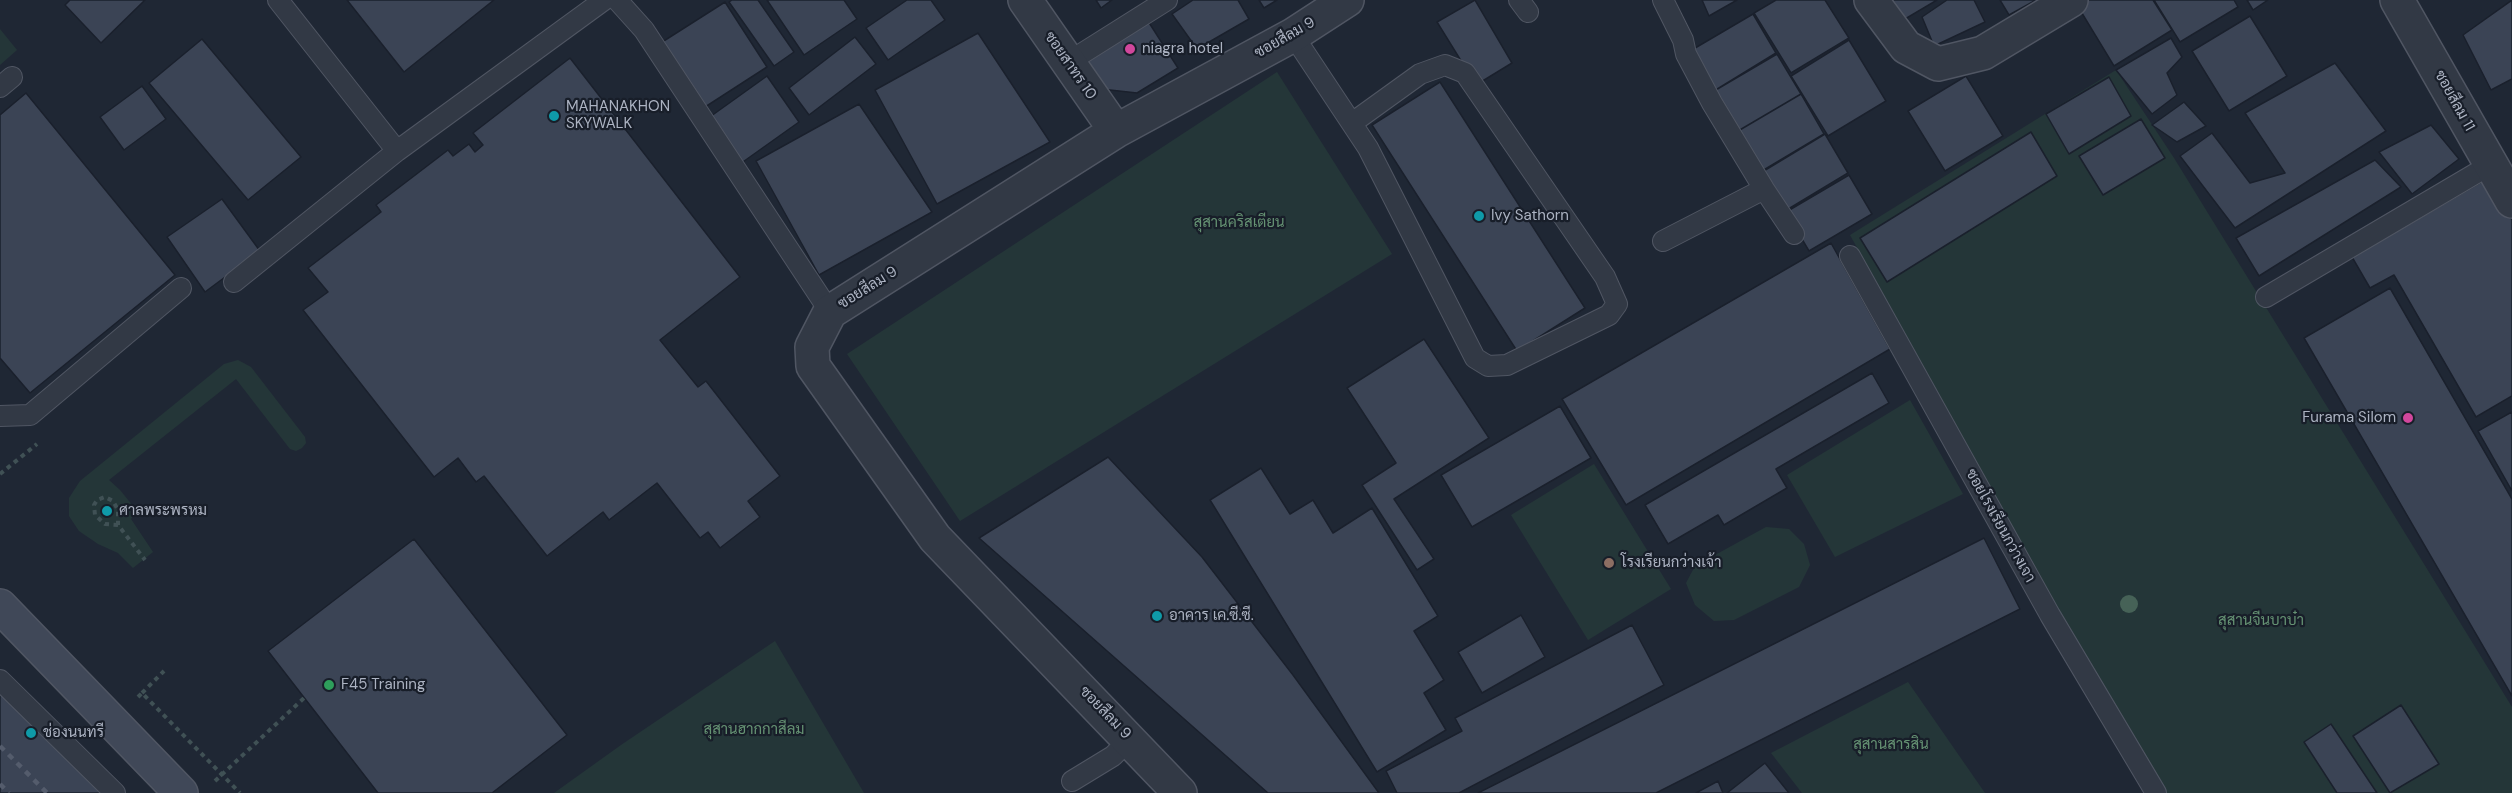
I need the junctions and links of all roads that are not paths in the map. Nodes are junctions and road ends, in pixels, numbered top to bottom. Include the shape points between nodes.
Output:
1 (278, 0) edge
2 (604, 0) edge
3 (617, 0) edge
4 (1025, 0) edge
5 (1167, 0) edge
6 (1347, 0) edge
7 (1663, 0) edge
8 (1871, 0) edge
9 (2071, 0) edge
10 (2397, 0) edge
11 (1293, 35) junction
12 (1067, 63) junction
13 (1352, 123) junction
14 (1116, 131) junction
15 (397, 151) junction
16 (2490, 165) junction
17 (1764, 189) junction
18 (2512, 201) edge
19 (1794, 234) dead end
20 (1663, 241) dead end
21 (1850, 256) dead end
22 (234, 282) dead end
23 (181, 288) dead end
24 (2266, 297) dead end
25 (830, 312) junction
26 (5, 420) edge
27 (0, 606) edge
28 (0, 680) edge
29 (1130, 739) junction
30 (1072, 781) dead end
31 (115, 793) edge
32 (181, 793) edge
33 (1180, 793) edge
34 (2156, 793) edge

1 - 15 lane
2 - 15 lane
3 - 25 lane via 644,30
4 - 12 street, ซอยสาทร 10
5 - 12 lane
6 - 11 street, ซอยสีลม 9
7 - 17 lane via 1686,54
8 - 9 street via 1906,47 1938,64 1983,53
10 - 16 street, ซอยสีลม 11
11 - 13 lane
11 - 14 street, ซอยสีลม 9
12 - 14 street, ซอยสาทร 10
13 - 13 lane via 1475,358 1488,366 1507,365 1609,315 1617,304 1605,277 1465,73 1445,65 1420,74
14 - 25 street, ซอยสีลม 9
15 - 22 lane
16 - 18 street, ซอยสีลม 11
16 - 24 lane
17 - 19 lane
17 - 20 lane
21 - 34 lane, ซอยโรงเรียนกว่างเจา via 2050,615
23 - 26 lane via 30,415
25 - 29 street, ซอยสีลม 9 via 812,347 813,366 838,402 935,538
27 - 32 main road
28 - 31 lane
29 - 30 lane via 1113,756
29 - 33 street, ซอยสีลม 9

